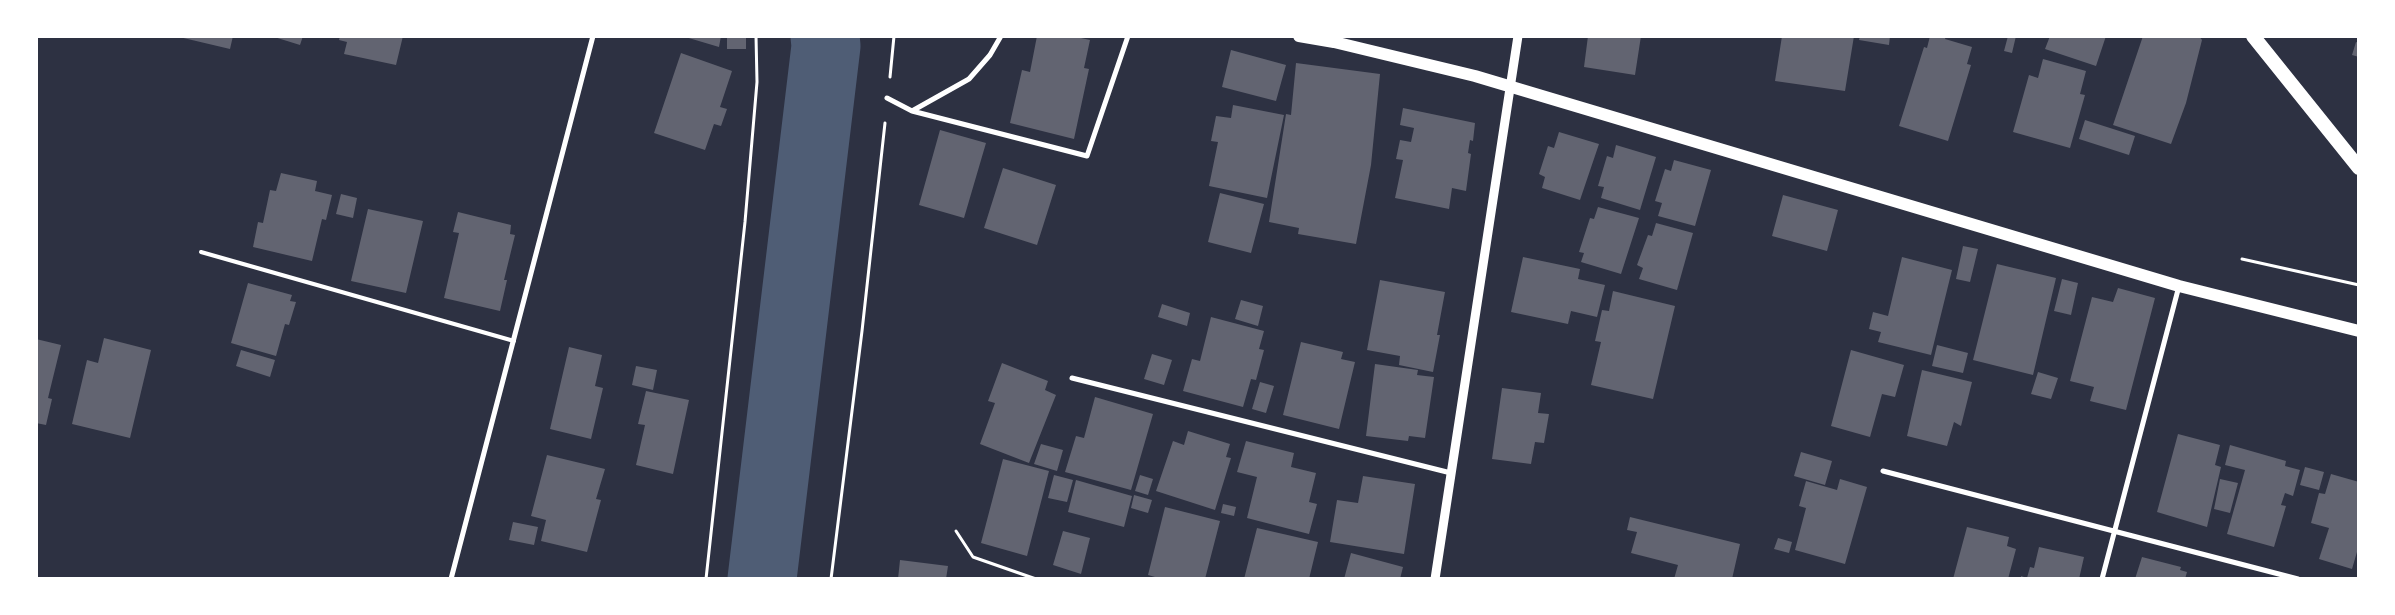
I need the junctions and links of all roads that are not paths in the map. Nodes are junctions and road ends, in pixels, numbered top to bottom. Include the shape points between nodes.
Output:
1 (593, 36) edge
2 (1001, 36) edge
3 (1128, 36) edge
4 (1299, 36) edge
5 (1518, 36) edge
6 (2253, 36) edge
7 (1510, 86) junction
8 (887, 98) road end
9 (912, 111) junction
10 (2359, 168) edge
11 (201, 252) dead end
12 (2179, 286) junction
13 (2359, 331) edge
14 (514, 341) junction
15 (1072, 378) dead end
16 (1883, 470) dead end
17 (1451, 474) junction
18 (2114, 529) junction
19 (451, 579) edge
20 (1436, 579) edge
21 (2102, 579) edge
22 (2298, 579) edge

1 - 14 street
2 - 9 street via 990,56 969,79
3 - 9 street via 1088,156
4 - 7 main road
5 - 7 street
6 - 10 highway
7 - 12 main road
7 - 17 street
8 - 9 street
11 - 14 lane
12 - 13 main road
12 - 18 street
14 - 19 street
15 - 17 street
16 - 18 street
17 - 20 street
18 - 21 street
18 - 22 street

